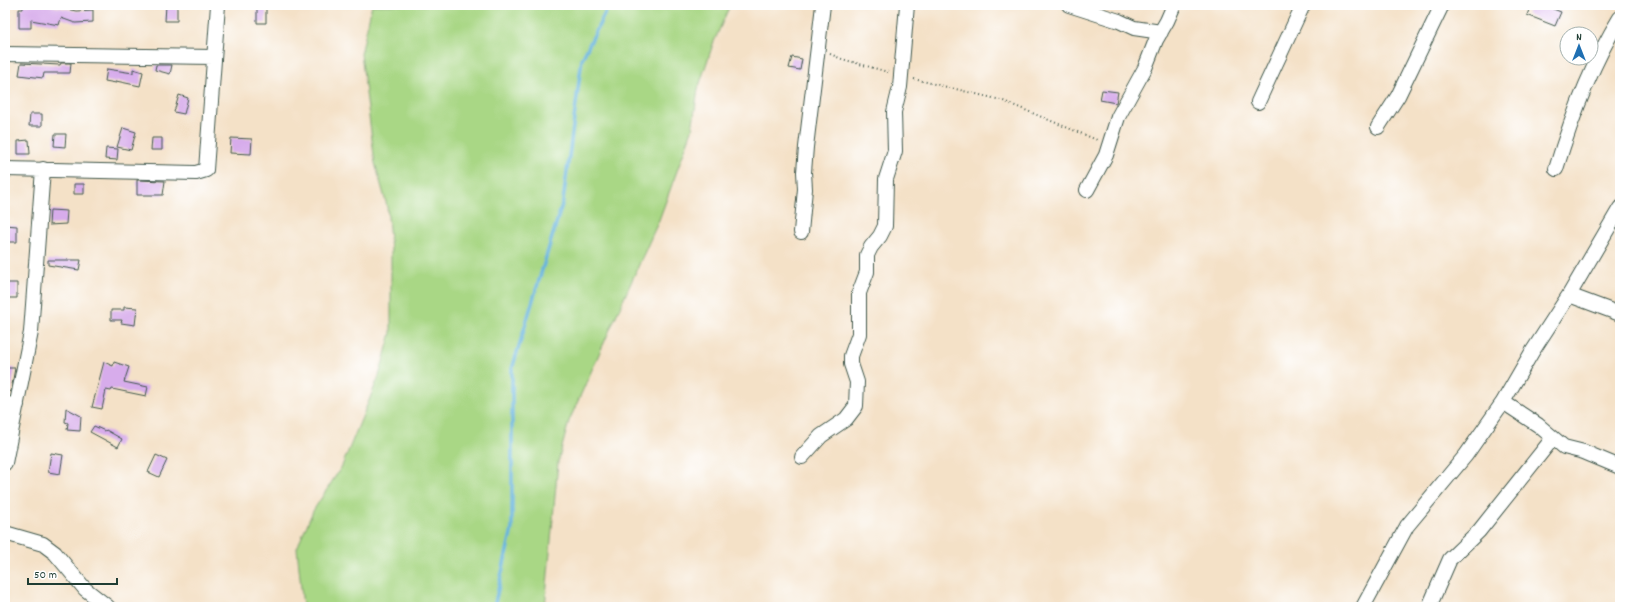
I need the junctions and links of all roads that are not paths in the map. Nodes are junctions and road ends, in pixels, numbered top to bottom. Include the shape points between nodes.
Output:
1 (218, 5) edge
2 (822, 5) edge
3 (907, 5) edge
4 (1069, 5) edge
5 (1174, 5) edge
6 (1304, 5) edge
7 (1442, 5) edge
8 (1620, 18) edge
9 (1161, 32) junction
10 (5, 54) edge
11 (214, 57) junction
12 (1258, 102) dead end
13 (1378, 127) dead end
14 (5, 169) edge
15 (43, 169) junction
16 (1556, 169) dead end
17 (1087, 190) dead end
18 (1620, 208) edge
19 (801, 232) dead end
20 (1569, 295) junction
21 (1620, 314) edge
22 (1503, 402) junction
23 (11, 404) edge
24 (1553, 438) junction
25 (802, 457) dead end
26 (5, 463) edge
27 (1620, 468) edge
28 (5, 533) edge
29 (1366, 605) edge
30 (108, 607) edge
31 (1429, 607) edge

1 - 11 street
2 - 19 street via 806,153
3 - 25 street via 894,112 894,151 886,178 885,226 867,255 867,272 859,293 859,334 850,356 850,364 857,382 856,406 846,419 821,436
4 - 9 street via 1134,28
5 - 9 street
6 - 12 street
7 - 13 street via 1398,96
8 - 16 street via 1604,43 1580,97
9 - 17 street via 1118,117 1109,145
10 - 11 street
11 - 15 street via 206,170 196,173
14 - 15 street
15 - 23 street via 31,332
18 - 20 street
20 - 21 street
20 - 22 street
22 - 24 street
22 - 29 street via 1466,455 1407,526
23 - 26 street
24 - 27 street via 1564,447 1584,452
24 - 31 street via 1479,531 1450,559
28 - 30 street via 43,544 55,553 85,589

